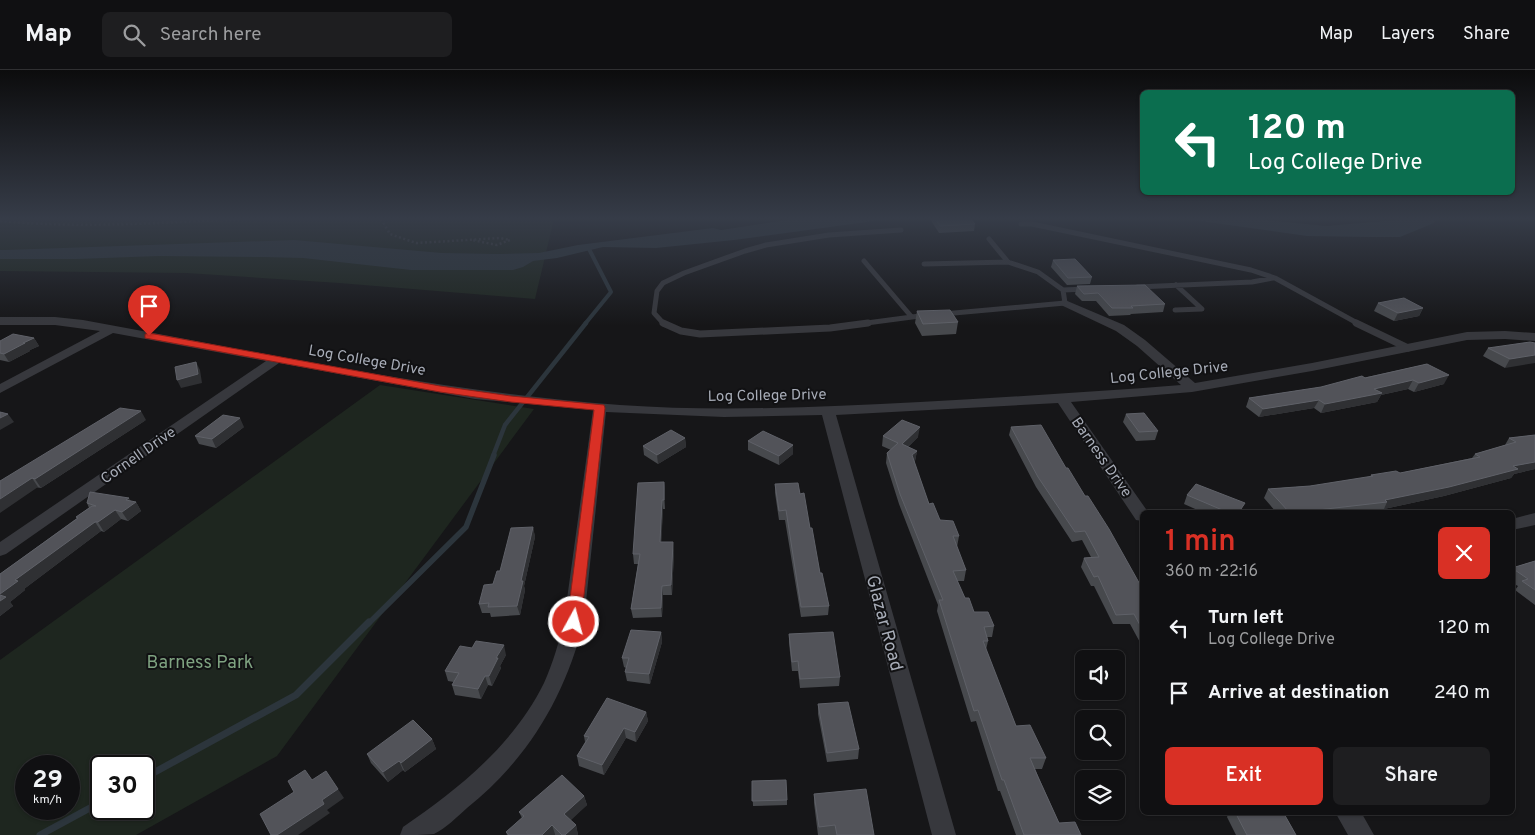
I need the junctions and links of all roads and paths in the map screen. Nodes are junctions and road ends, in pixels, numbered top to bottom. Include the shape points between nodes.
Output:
1 (735, 255) edge
2 (1002, 255) edge
3 (1178, 255) edge
4 (864, 261) dead end
5 (1008, 262) junction
6 (924, 264) dead end
7 (1275, 278) junction
8 (1176, 285) junction
9 (1129, 287) edge
10 (1091, 289) edge
11 (1064, 297) junction
12 (1175, 310) dead end
13 (910, 315) junction
14 (0, 321) edge
15 (112, 329) junction
16 (1535, 337) edge
17 (1408, 348) junction
18 (277, 359) junction
19 (1192, 388) junction
20 (0, 389) edge
21 (1062, 398) junction
22 (600, 408) junction
23 (828, 411) junction
24 (1140, 513) edge
25 (1535, 519) edge
26 (1515, 524) edge
27 (0, 550) edge
28 (1349, 815) edge
29 (412, 835) edge
30 (944, 835) edge
31 (1362, 835) edge

1 - 13 lane via 663,283 657,291 654,313 664,324 681,331 716,334 830,328
2 - 5 lane
3 - 7 lane
4 - 13 lane
5 - 6 lane
5 - 11 lane via 1038,272
7 - 8 lane
7 - 17 lane
8 - 9 lane
8 - 12 lane via 1202,309
10 - 11 lane
11 - 13 lane via 978,312
11 - 19 street via 1142,343
14 - 15 street, Log College Drive via 56,322
15 - 18 street, Log College Drive
15 - 20 street
16 - 17 street, Log College Drive via 1467,336
17 - 19 street, Log College Drive
18 - 22 street, Log College Drive via 440,389
18 - 27 street, Cornell Drive
19 - 21 street, Log College Drive
21 - 23 street, Log College Drive
21 - 24 street, Barness Drive
22 - 23 street, Log College Drive
22 - 29 street via 574,622 570,645 558,676 542,708 502,760 450,808
23 - 30 street, Glazar Road
25 - 26 street
28 - 31 street

